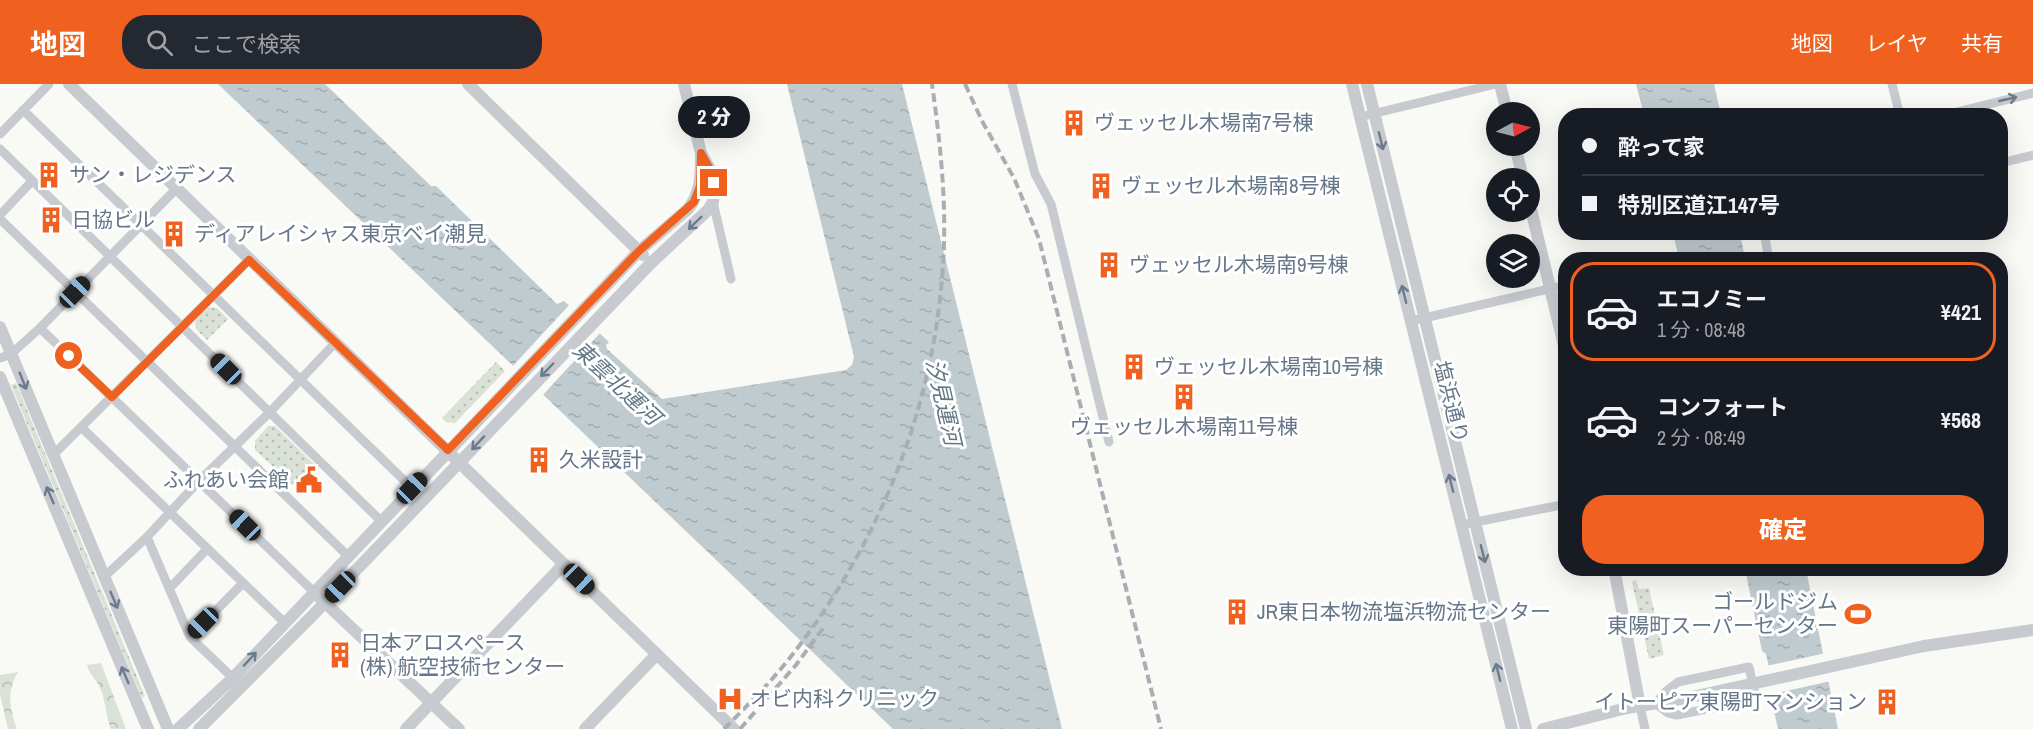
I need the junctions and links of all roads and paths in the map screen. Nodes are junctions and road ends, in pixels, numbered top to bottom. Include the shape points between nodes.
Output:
1 (49, 84) edge
2 (69, 84) edge
3 (468, 84) edge
4 (684, 84) edge
5 (1012, 84) edge
6 (1352, 84) edge
7 (1367, 84) edge
8 (1498, 84) edge
9 (1892, 84) edge
10 (2033, 93) edge
11 (1504, 102) edge
12 (1898, 108) edge
13 (1973, 108) edge
14 (23, 111) junction
15 (1374, 114) junction
16 (1360, 117) junction
17 (0, 134) edge
18 (0, 149) edge
19 (701, 153) junction
20 (2033, 155) edge
21 (2008, 161) edge
22 (32, 181) junction
23 (176, 189) junction
24 (712, 202) junction
25 (0, 217) edge
26 (1534, 222) edge
27 (141, 225) junction
28 (639, 251) junction
29 (110, 256) junction
30 (249, 260) junction
31 (651, 263) junction
32 (731, 279) dead end
33 (1558, 287) edge
34 (1551, 289) junction
35 (75, 292) junction
36 (213, 295) junction
37 (1425, 318) junction
38 (1558, 319) edge
39 (1411, 321) junction
40 (182, 326) junction
41 (0, 327) edge
42 (40, 328) junction
43 (335, 343) junction
44 (6, 356) edge
45 (147, 361) junction
46 (0, 377) edge
47 (299, 379) junction
48 (112, 397) junction
49 (269, 413) junction
50 (81, 427) junction
51 (1109, 442) dead end
52 (234, 446) junction
53 (448, 450) junction
54 (53, 455) junction
55 (460, 462) junction
56 (199, 481) junction
57 (412, 488) junction
58 (1558, 506) edge
59 (169, 513) junction
60 (381, 521) junction
61 (1475, 522) junction
62 (1461, 525) junction
63 (147, 537) junction
64 (207, 549) junction
65 (348, 556) junction
66 (564, 564) junction
67 (104, 576) junction
68 (1616, 576) edge
69 (243, 583) junction
70 (170, 589) junction
71 (314, 592) junction
72 (325, 602) junction
73 (285, 623) junction
74 (2033, 630) edge
75 (190, 637) junction
76 (657, 654) junction
77 (233, 678) junction
78 (431, 703) junction
79 (1656, 704) junction
80 (1640, 706) junction
81 (148, 729) edge
82 (168, 729) edge
83 (178, 729) edge
84 (199, 729) edge
85 (406, 729) edge
86 (459, 729) edge
87 (585, 729) edge
88 (734, 729) edge
89 (1512, 729) edge
90 (1526, 729) edge
91 (1543, 729) edge
92 (1645, 729) edge

1 - 14 street
2 - 23 street
3 - 28 street
4 - 19 street
5 - 51 street via 1035,174 1051,204
6 - 16 street, 塩浜通り
7 - 15 street, 塩浜通り
8 - 11 street
8 - 15 street
9 - 12 street
13 -> 10 street
14 - 17 street
14 - 27 street
15 - 16 street
15 -> 37 street, 塩浜通り
39 -> 16 street, 塩浜通り
18 - 22 street
19 - 24 street via 714,183
19 - 28 street via 700,186 694,202
20 - 21 street
22 - 25 street
22 - 29 street
23 - 27 street
23 - 30 street
24 -> 31 street
24 - 32 street
25 - 35 street
26 - 34 street
27 - 29 street
27 - 36 street
28 - 31 street
28 - 53 street
29 - 35 street
29 - 40 street
30 - 36 street
30 - 43 street
31 -> 55 street
33 - 34 street
34 - 37 street
34 - 38 street
35 - 42 street
35 - 45 street
36 - 40 street
36 - 47 street
37 - 39 street
37 - 61 street, 塩浜通り
62 -> 39 street, 塩浜通り
40 - 45 street
40 - 49 street
41 - 44 street
42 - 44 street
42 - 48 street
43 - 47 street
43 - 53 street
44 -> 54 street
45 - 48 street
45 - 52 street
81 -> 46 street
47 - 49 street
47 - 57 street
48 - 50 street
48 - 56 street
49 - 52 street
49 - 60 street
50 - 54 street
50 - 59 street
52 - 56 street
52 - 65 street
53 - 55 street
53 - 57 street
54 - 67 street
55 - 66 street
55 - 72 street
56 - 59 street
56 - 71 street
57 - 60 street
58 - 61 street
59 - 63 street
59 - 64 street
60 - 65 street
61 - 62 street
61 -> 90 street, 塩浜通り
89 -> 62 street, 塩浜通り
63 - 67 street
63 - 70 street
64 - 69 street
64 - 70 street
65 - 71 street
66 - 76 street
66 - 78 street
67 -> 82 street
68 - 80 street
69 - 73 street
69 - 75 street
70 - 75 street
71 - 72 street
71 - 73 street
72 - 78 street
72 - 84 street
77 -> 73 street
74 - 79 street, bridge via 1924,646
75 - 77 street
76 - 87 street
76 - 88 street
77 - 83 street
78 - 85 street
78 - 86 street
79 - 79 street via 1678,682 1749,668 1756,699 1677,716
79 - 80 street
80 - 91 street
80 - 92 street

